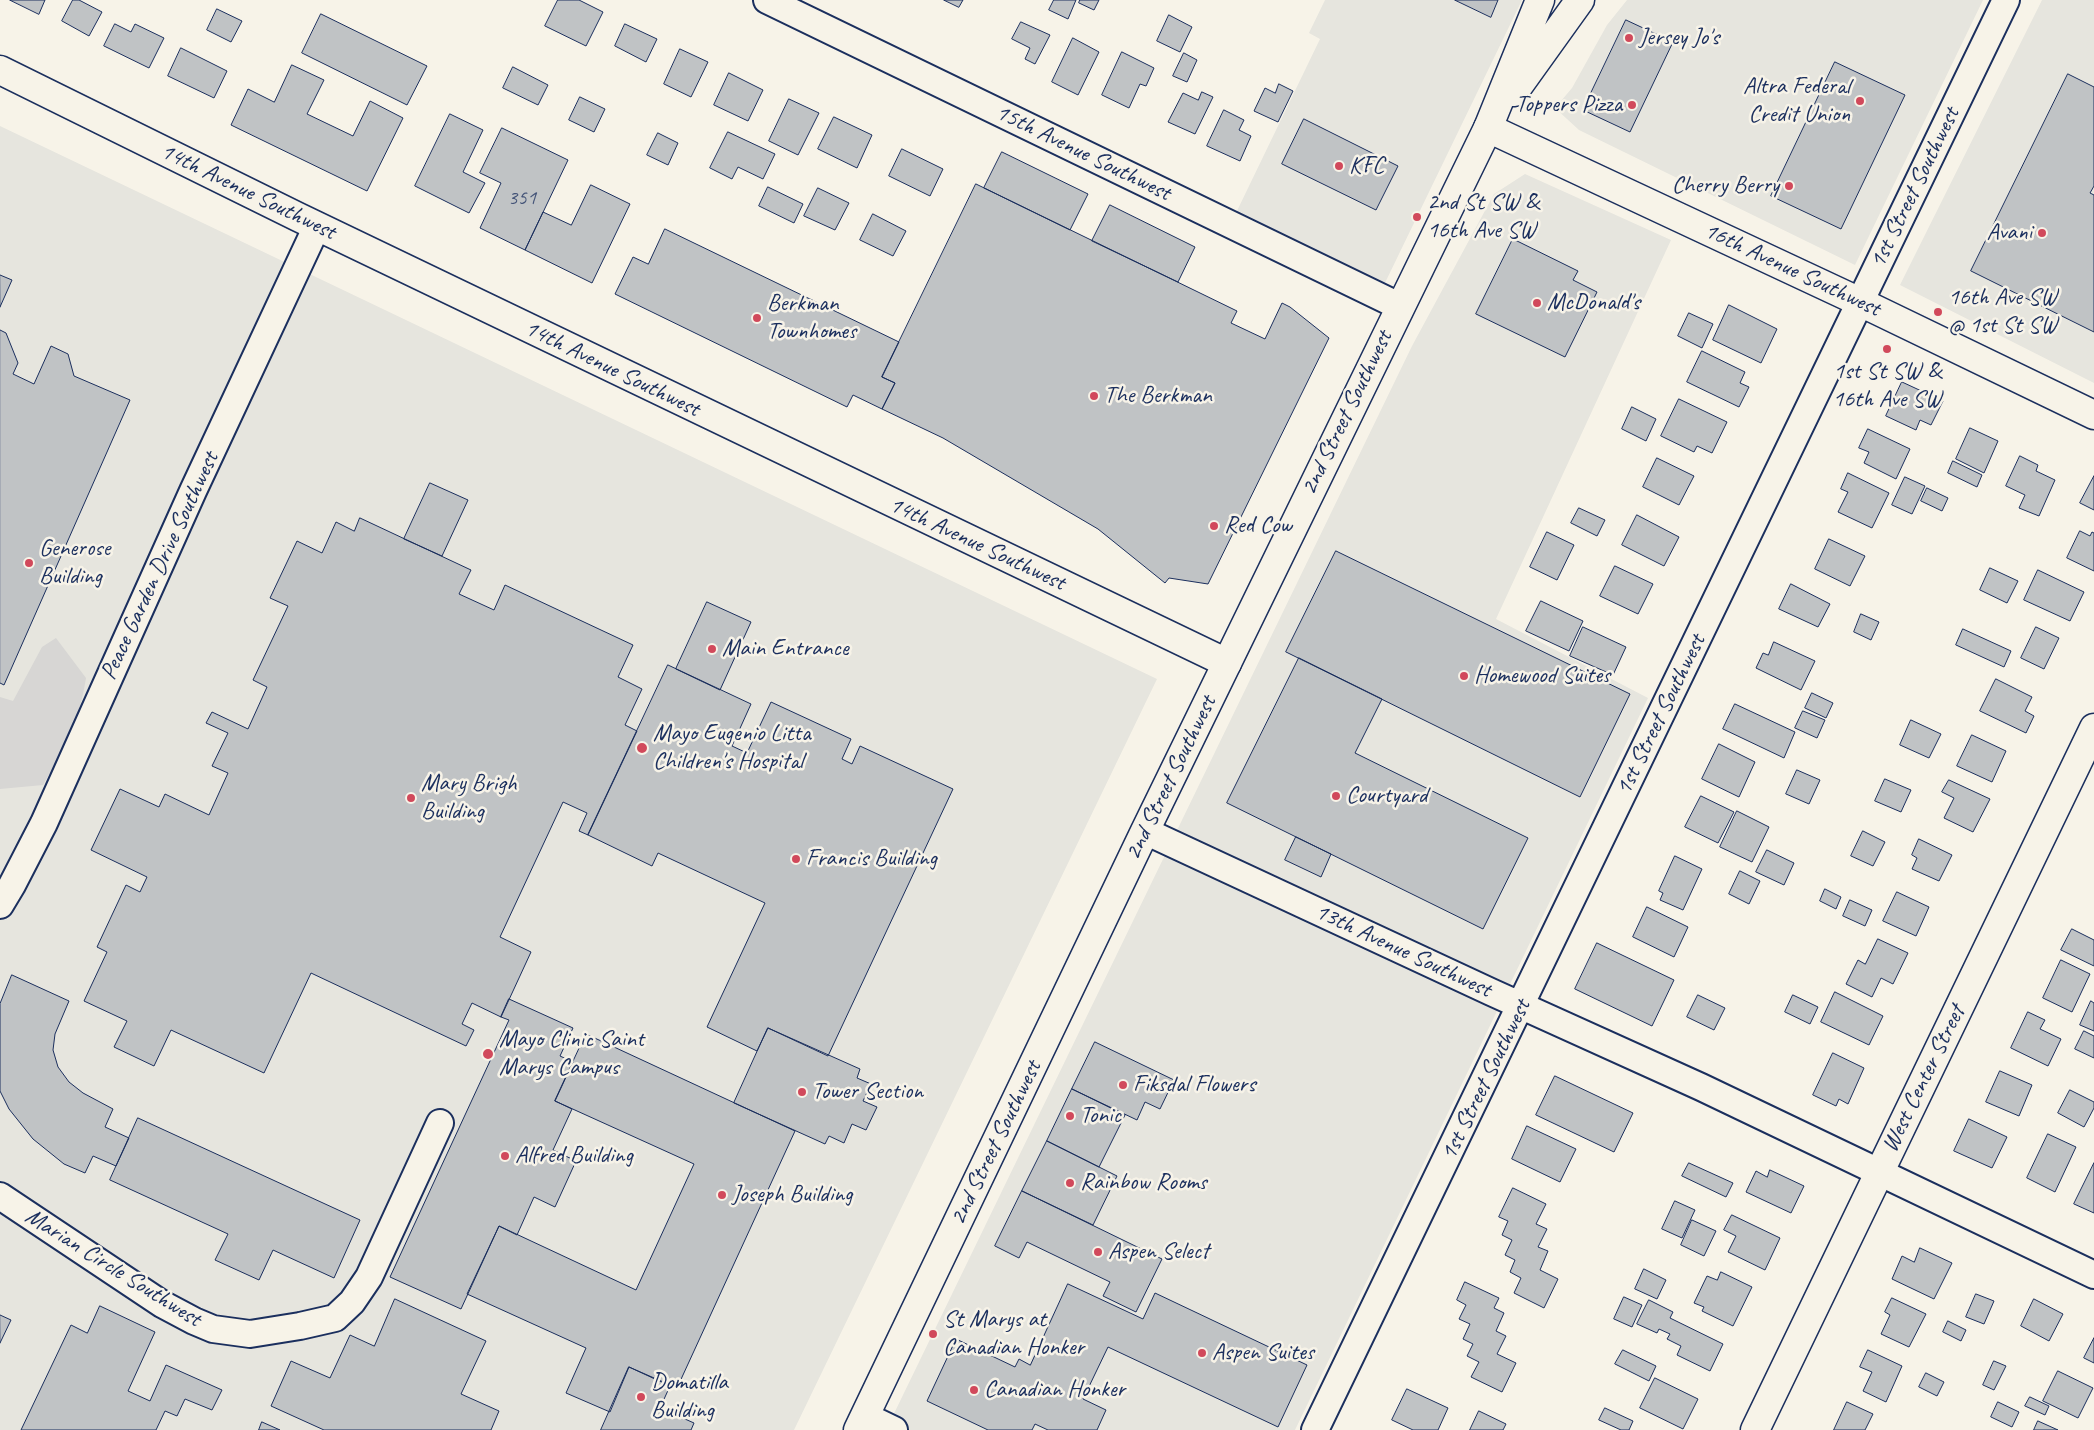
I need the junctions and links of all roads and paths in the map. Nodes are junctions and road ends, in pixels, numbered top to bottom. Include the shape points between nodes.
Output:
1 (766, 0) edge
2 (1540, 0) edge
3 (1580, 0) edge
4 (2006, 0) edge
5 (0, 70) edge
6 (1488, 128) junction
7 (317, 226) junction
8 (1860, 302) junction
9 (1400, 306) junction
10 (2094, 415) edge
11 (1227, 663) junction
12 (2094, 728) edge
13 (1145, 831) junction
14 (0, 905) edge
15 (1522, 1006) junction
16 (440, 1124) dead end
17 (1879, 1171) junction
18 (0, 1196) edge
19 (2094, 1275) edge
20 (861, 1423) edge
21 (894, 1430) edge
22 (1315, 1430) edge
23 (1755, 1430) edge

1 - 9 street, 15th Avenue Southwest
2 - 6 street, 2nd Street Southwest
3 - 6 street, 2nd Street Southwest
4 - 8 street, 1st Street Southwest
5 - 7 street, 14th Avenue Southwest
6 - 8 street, 16th Avenue Southwest
6 - 9 street, 2nd Street Southwest
7 - 11 street, 14th Avenue Southwest
7 - 14 street, Peace Garden Drive Southwest via 40,831
8 - 10 street, 16th Avenue Southwest
8 - 15 street, 1st Street Southwest
9 - 11 street, 2nd Street Southwest
11 - 13 street, 2nd Street Southwest
12 - 17 street, West Center Street
13 - 15 street, 13th Avenue Southwest
13 - 20 street, 2nd Street Southwest
15 - 17 street, 13th Avenue Southwest
15 - 22 street, 1st Street Southwest
16 - 18 street, Marian Circle Southwest via 369,1277 358,1294 335,1318 300,1326 250,1334 213,1329 194,1321 162,1304
17 - 19 street, 13th Avenue Southwest
17 - 23 street, West Center Street
20 - 21 street

